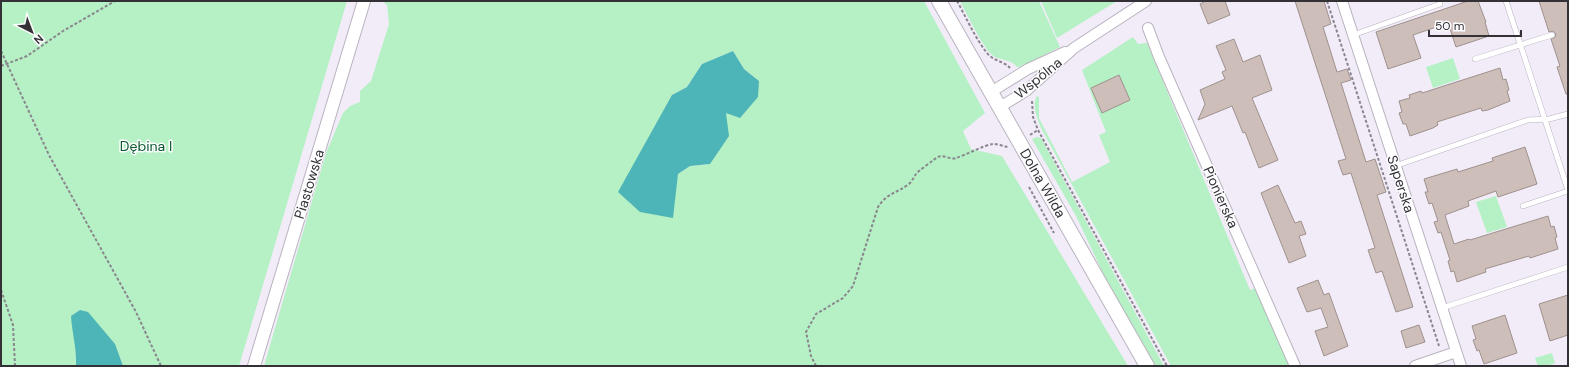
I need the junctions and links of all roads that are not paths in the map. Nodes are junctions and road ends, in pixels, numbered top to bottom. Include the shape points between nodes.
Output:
1 (364, 1) edge
2 (939, 1) edge
3 (1146, 1) edge
4 (1342, 1) edge
5 (1506, 1) edge
6 (1440, 4) dead end
7 (1148, 28) dead end
8 (1353, 35) junction
9 (1552, 35) dead end
10 (1520, 45) junction
11 (1074, 48) junction
12 (1475, 59) dead end
13 (991, 92) junction
14 (1000, 107) junction
15 (1568, 114) edge
16 (1545, 119) junction
17 (1395, 166) junction
18 (1568, 191) edge
19 (1523, 206) dead end
20 (1568, 267) edge
21 (1442, 308) junction
22 (1456, 352) junction
23 (254, 366) edge
24 (1146, 366) edge
25 (1295, 366) edge
26 (1415, 366) edge
27 (1460, 366) edge

1 - 23 street, Piastowska
2 - 13 main road, Dolna Wilda
3 - 11 street, Wspólna
4 - 8 street, Saperska
5 - 10 lane
6 - 8 lane
7 - 25 street, Pionierska
8 - 17 street, Saperska
9 - 10 lane
10 - 12 lane
10 - 16 lane
11 - 13 street, Wspólna via 1028,69
11 - 14 street, Wspólna via 1026,91
13 - 14 main road, Dolna Wilda
14 - 24 main road, Dolna Wilda via 1024,138
15 - 16 lane
16 - 17 lane via 1528,120
16 - 18 lane
17 - 21 street, Saperska
18 - 19 lane
20 - 21 lane
21 - 22 street, Saperska
22 - 26 street
22 - 27 street, Saperska

